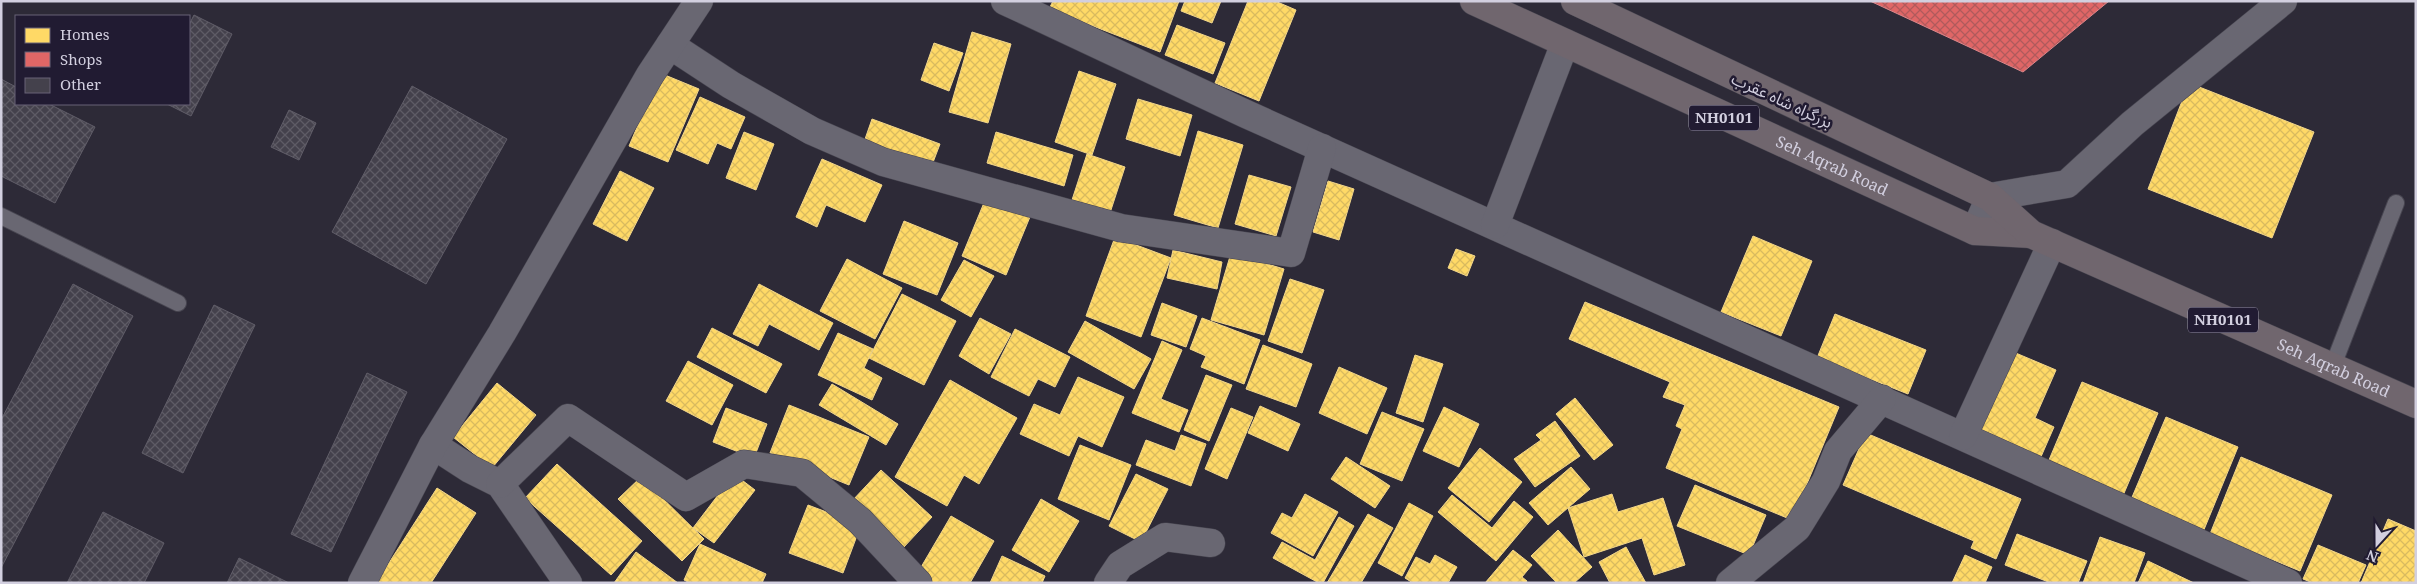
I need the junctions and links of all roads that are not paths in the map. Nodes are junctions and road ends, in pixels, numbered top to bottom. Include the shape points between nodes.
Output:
1 (699, 1) edge
2 (1474, 1) edge
3 (1575, 1) edge
4 (2283, 1) edge
5 (1012, 3) edge
6 (1565, 43) junction
7 (670, 45) junction
8 (1322, 148) junction
9 (1990, 197) junction
10 (2396, 203) dead end
11 (1, 216) edge
12 (1495, 225) junction
13 (1975, 231) junction
14 (2041, 239) junction
15 (178, 303) dead end
16 (2332, 368) junction
17 (1882, 400) junction
18 (2416, 404) edge
19 (1963, 436) junction
20 (433, 445) junction
21 (500, 484) junction
22 (1211, 542) dead end
23 (362, 583) edge
24 (568, 583) edge
25 (918, 583) edge
26 (1108, 583) edge
27 (1730, 583) edge
28 (2288, 583) edge

1 - 7 street
2 - 6 highway, Seh Aqrab Road / NH0101
3 - 9 highway, بزرگراه شاه عقرب / NH0101
4 - 9 street via 2132,124 2067,184
5 - 8 street
6 - 12 street
6 - 13 highway, Seh Aqrab Road / NH0101
7 - 8 street via 731,85 812,131 883,162 1121,228 1291,253
7 - 20 street
8 - 12 street
9 - 13 street
9 - 14 highway, Seh Aqrab Road / NH0101
10 - 16 lane
11 - 15 lane
12 - 17 street
13 - 14 highway, Seh Aqrab Road / NH0101
14 - 16 highway, Seh Aqrab Road / NH0101
14 - 19 street
16 - 18 highway, Seh Aqrab Road / NH0101
17 - 19 street
17 - 27 street via 1838,452 1826,482 1797,528
19 - 28 street
20 - 21 street
20 - 23 street
21 - 24 street
21 - 25 street via 568,418 686,498 744,464 802,473 860,522
22 - 26 street via 1165,537 1120,565

